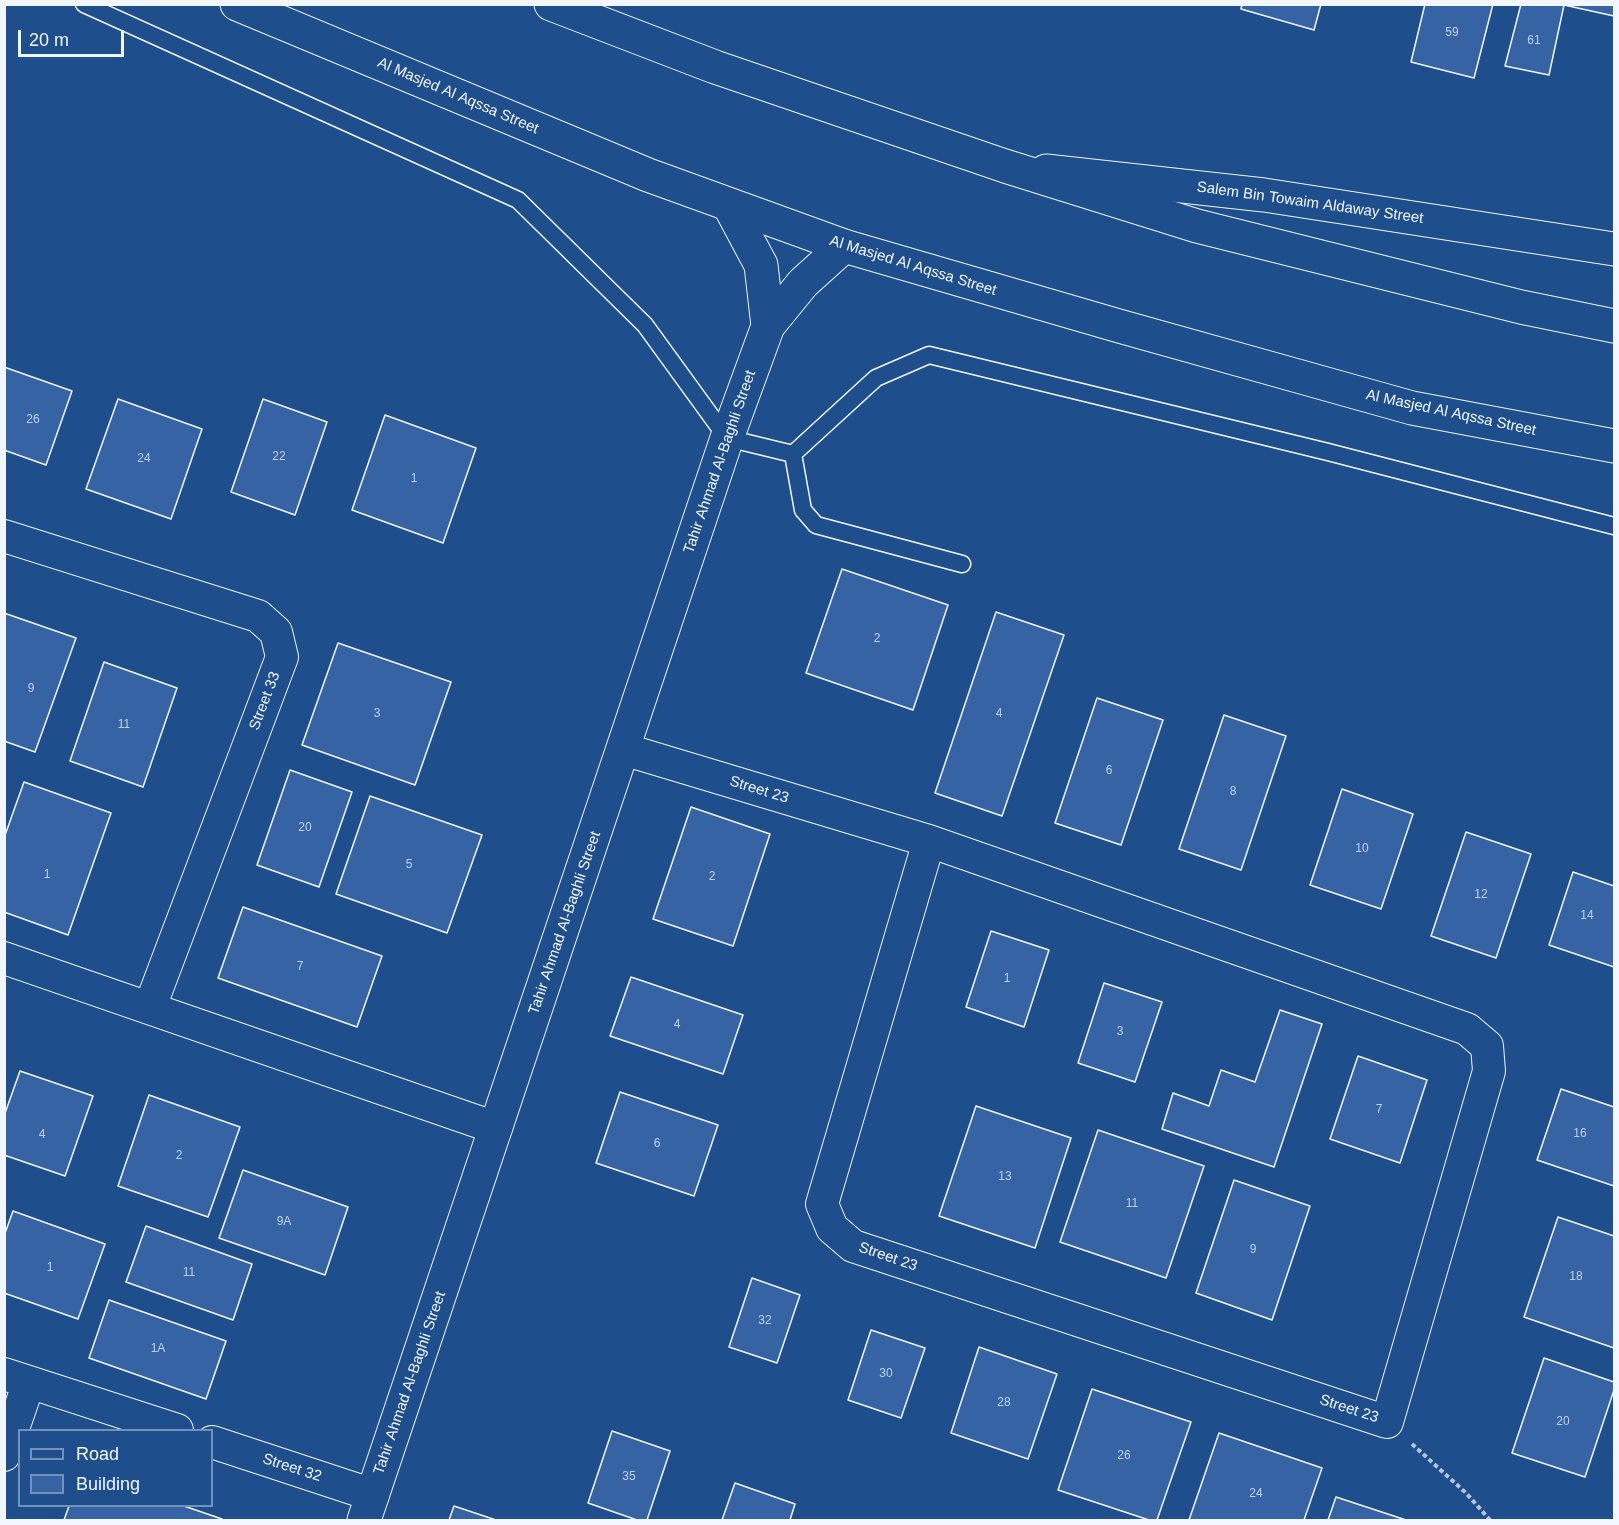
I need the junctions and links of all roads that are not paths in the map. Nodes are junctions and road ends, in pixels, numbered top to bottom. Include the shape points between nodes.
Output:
1 (84, 4) edge
2 (237, 4) edge
3 (551, 4) edge
4 (1005, 166) junction
5 (729, 205) junction
6 (844, 246) junction
7 (1614, 249) edge
8 (768, 326) junction
9 (1614, 326) edge
10 (727, 438) junction
11 (1614, 447) edge
12 (794, 454) junction
13 (1614, 526) edge
14 (4, 536) edge
15 (962, 564) dead end
16 (623, 749) junction
17 (929, 841) junction
18 (4, 958) edge
19 (150, 1008) junction
20 (496, 1128) junction
21 (17, 1378) edge
22 (171, 1429) edge
23 (213, 1442) edge
24 (4, 1455) edge
25 (369, 1508) edge

1 - 10 lane via 518,200 645,325
2 - 5 main road, Al Masjed Al Aqssa Street
3 - 4 main road via 715,67
4 - 7 main road, Salem Bin Towaim Aldaway Street via 1264,195
4 - 9 main road via 1197,226 1521,308
5 - 6 main road, Al Masjed Al Aqssa Street
5 - 8 main road, Tahir Ahmad Al-Baghli Street via 761,265
6 - 8 main road, Tahir Ahmad Al-Baghli Street via 803,282
6 - 11 main road, Al Masjed Al Aqssa Street via 1412,408
8 - 10 main road, Tahir Ahmad Al-Baghli Street
10 - 12 lane
10 - 16 main road, Tahir Ahmad Al-Baghli Street
12 - 13 lane via 876,378 929,355
12 - 15 lane via 803,510 816,525
14 - 19 street, Street 33 via 258,616 276,632 282,657
16 - 17 street, Street 23
16 - 20 main road, Tahir Ahmad Al-Baghli Street
17 - 17 street, Street 23 via 822,1204 832,1228 853,1246 1387,1422 1489,1071 1487,1046 1467,1029
18 - 19 street
19 - 20 street
20 - 25 main road, Tahir Ahmad Al-Baghli Street
21 - 22 street
21 - 24 street
23 - 25 street, Street 32

